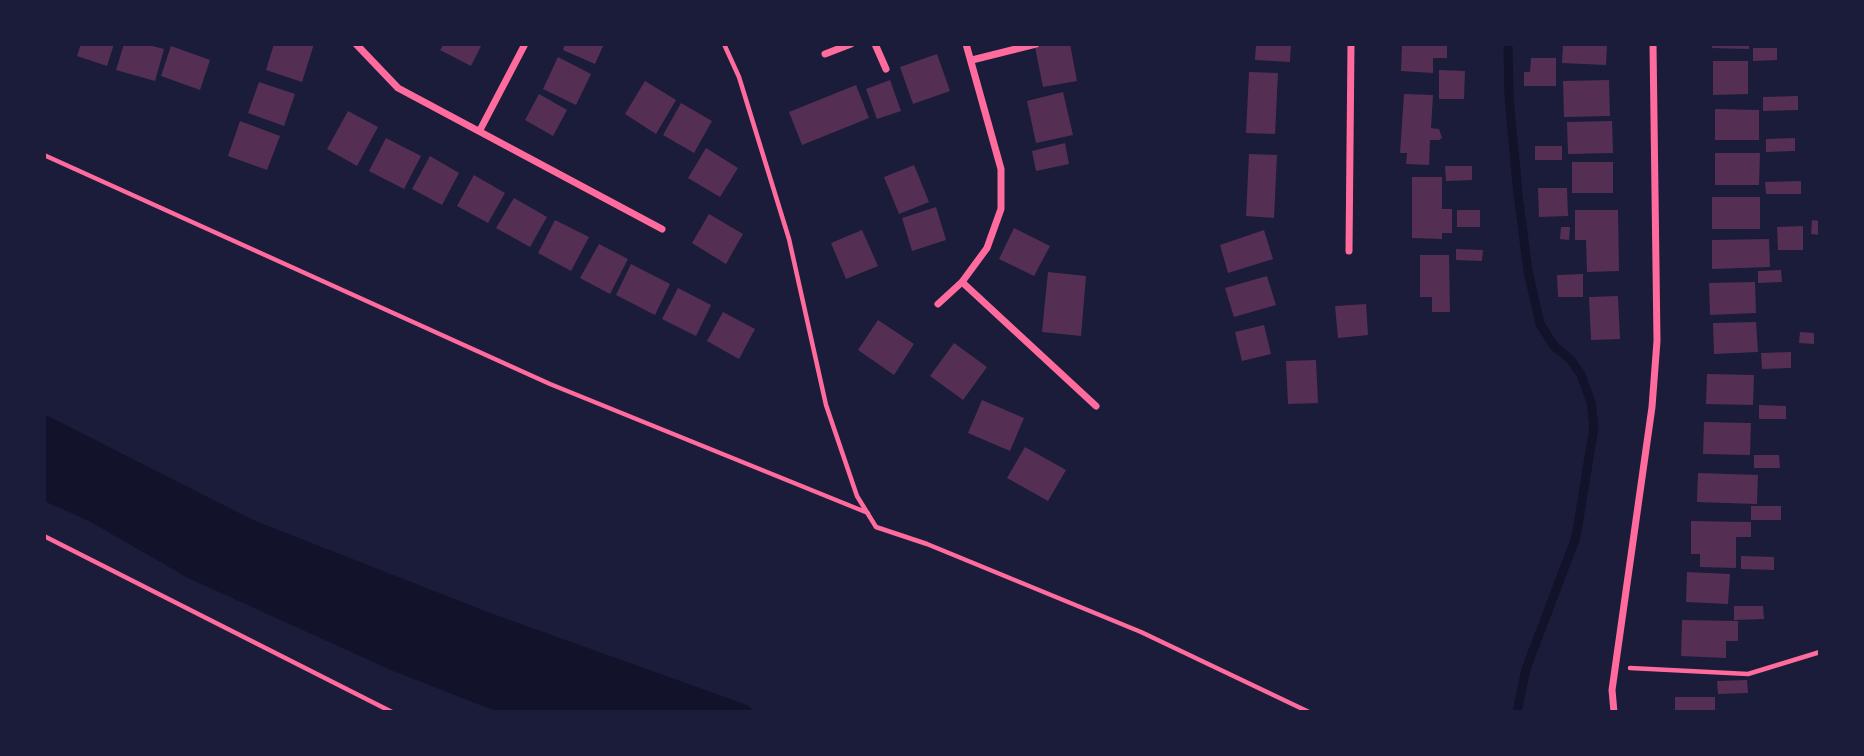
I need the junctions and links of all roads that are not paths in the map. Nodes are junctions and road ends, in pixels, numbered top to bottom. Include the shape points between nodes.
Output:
1 (356, 44) edge
2 (525, 44) edge
3 (851, 44) edge
4 (875, 44) edge
5 (966, 44) edge
6 (1036, 44) edge
7 (1351, 44) edge
8 (1653, 44) edge
9 (825, 54) dead end
10 (972, 60) junction
11 (886, 69) dead end
12 (480, 130) junction
13 (662, 229) dead end
14 (1349, 251) dead end
15 (962, 282) junction
16 (938, 304) dead end
17 (1096, 405) dead end
18 (1614, 712) edge

1 - 12 street via 398,88
2 - 12 street
3 - 9 street
4 - 11 street
5 - 10 street
6 - 10 street
7 - 14 street
8 - 18 street via 1657,341 1612,690
10 - 15 street via 1001,169 1001,209 987,248
12 - 13 street
15 - 16 street
15 - 17 street

